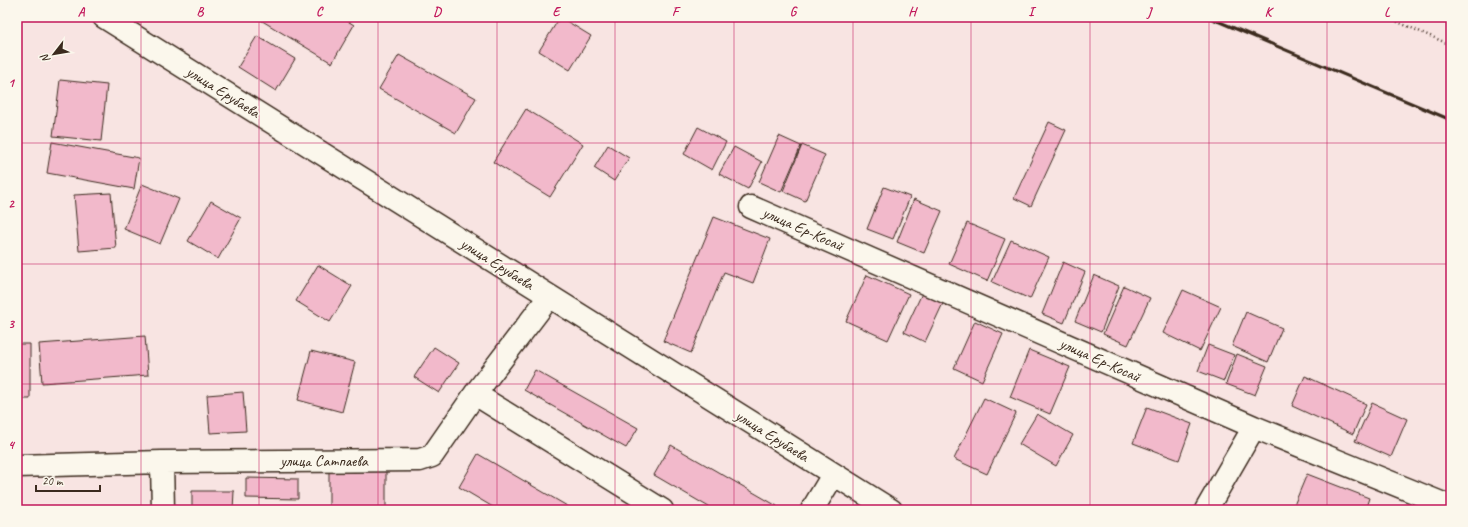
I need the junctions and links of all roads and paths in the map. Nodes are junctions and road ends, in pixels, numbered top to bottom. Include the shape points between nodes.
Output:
1 (104, 17) edge
2 (1386, 17) edge
3 (1451, 45) edge
4 (752, 207) dead end
5 (550, 297) junction
6 (475, 394) junction
7 (1254, 427) junction
8 (162, 462) junction
9 (17, 466) edge
10 (833, 475) junction
11 (1451, 507) edge
12 (163, 510) edge
13 (662, 510) edge
14 (812, 510) edge
15 (891, 510) edge
16 (1206, 510) edge

1 - 5 street, улица Ерубаева
2 - 3 path
4 - 7 street, улица Ер-Косай
5 - 6 street, улица Сатпаева
5 - 10 street, улица Ерубаева
6 - 8 street, улица Сатпаева via 432,456 420,460
6 - 13 street
7 - 11 street, улица Ер-Косай
7 - 16 street
8 - 9 street, улица Сатпаева
8 - 12 street
10 - 14 street
10 - 15 street, улица Ерубаева

